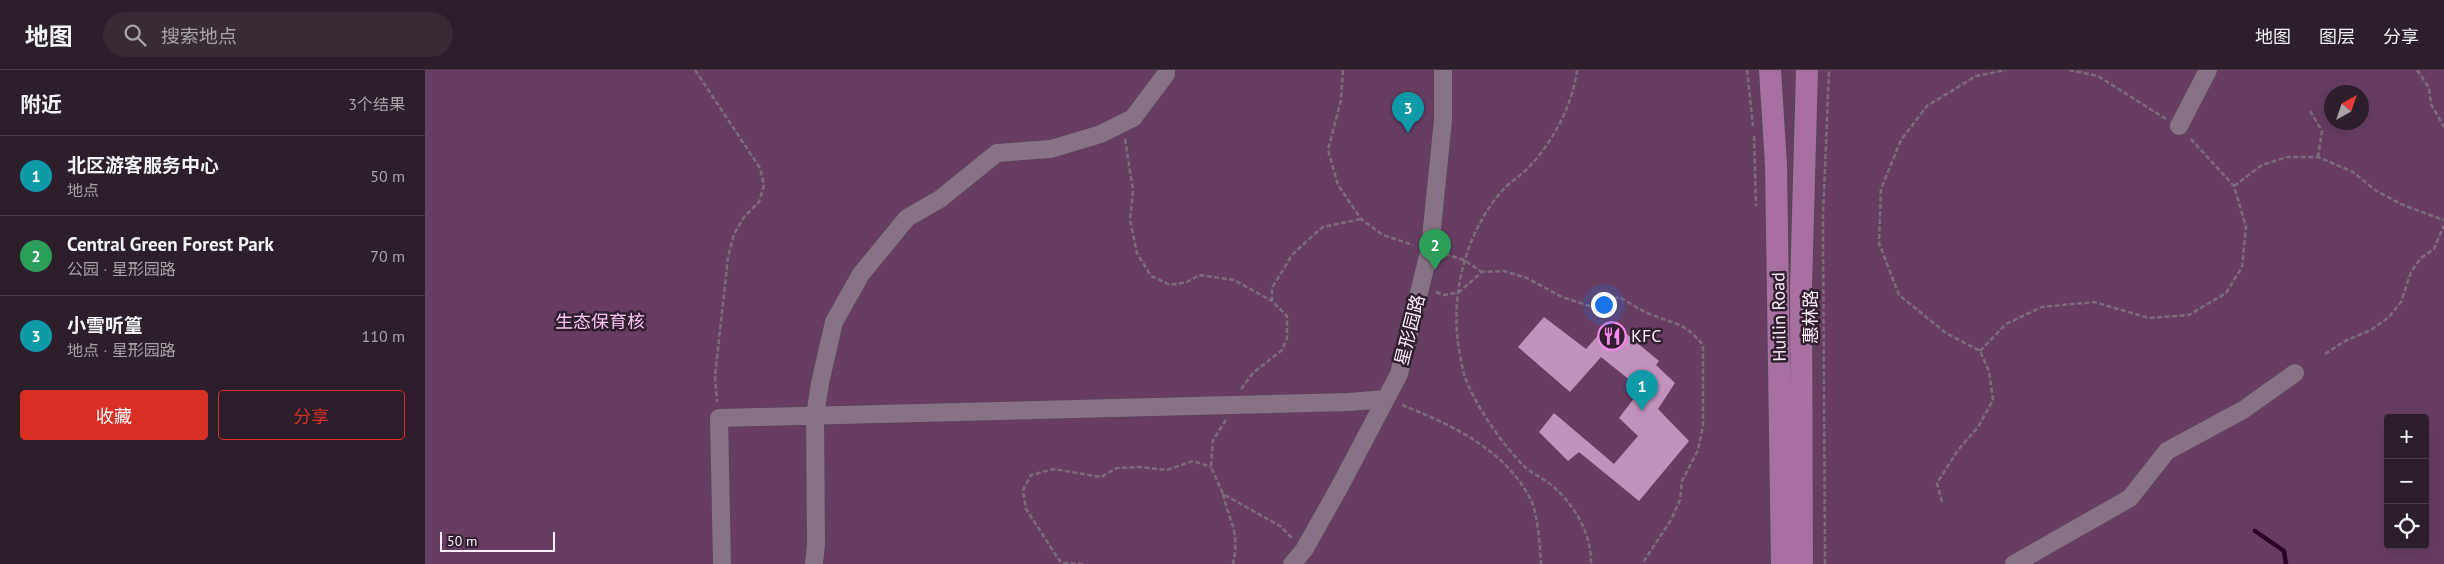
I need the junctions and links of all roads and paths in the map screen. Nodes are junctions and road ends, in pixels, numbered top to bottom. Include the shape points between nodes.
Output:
1 (695, 70) edge
2 (1166, 70) edge
3 (1343, 70) edge
4 (1443, 70) edge
5 (1577, 70) edge
6 (1770, 70) edge
7 (1807, 70) edge
8 (1829, 70) edge
9 (1975, 70) edge
10 (2006, 70) edge
11 (2069, 70) edge
12 (2208, 70) edge
13 (2417, 70) edge
14 (1977, 76) junction
15 (2310, 111) dead end
16 (1123, 123) junction
17 (2179, 126) junction
18 (2444, 127) edge
19 (2318, 157) junction
20 (2234, 186) junction
21 (1361, 219) junction
22 (2444, 220) edge
23 (2444, 225) edge
24 (1429, 248) junction
25 (1464, 260) junction
26 (1481, 272) junction
27 (1421, 286) junction
28 (1459, 292) junction
29 (1272, 301) junction
30 (1980, 350) junction
31 (2325, 354) dead end
32 (2295, 373) dead end
33 (1387, 399) junction
34 (1235, 405) junction
35 (815, 416) junction
36 (719, 418) junction
37 (1211, 467) junction
38 (1223, 494) junction
39 (1943, 502) dead end
40 (1304, 550) junction
41 (722, 564) edge
42 (814, 564) edge
43 (1083, 564) edge
44 (1233, 564) edge
45 (1292, 564) edge
46 (1541, 564) edge
47 (1591, 564) edge
48 (1642, 564) edge
49 (1782, 564) edge
50 (1802, 564) edge
51 (1825, 564) edge
52 (2014, 564) edge

1 - 36 path via 760,168 764,185 759,202 744,217 734,234 728,257 715,376
2 - 16 street via 1133,118
3 - 21 path via 1341,100 1328,150 1338,185
4 - 24 street, 星形园路 via 1443,120
5 - 25 path via 1575,85 1558,128 1530,167 1501,191 1482,221
6 - 49 main road, Huilin Road via 1776,165
7 - 50 main road, Huilin Road via 1801,287
8 - 51 path, 惠林路 via 1823,217
9 - 14 path
10 - 14 path
11 - 17 path via 2097,76
12 - 17 street
13 - 18 path via 2429,88 2431,104
14 - 30 path via 1927,106 1901,140 1881,189 1879,242 1899,295 1946,333
15 - 19 path via 2322,132
16 - 29 path via 1133,190 1130,220 1137,252 1151,276 1170,285 1187,282 1199,275 1234,280
16 - 35 street via 1101,134 1051,148 997,153 940,199 907,218 861,274 835,322
17 - 20 path
19 - 20 path via 2287,157 2262,165
19 - 22 path via 2353,172 2375,190 2403,205
20 - 30 path via 2246,227 2243,267 2226,293 2189,315 2149,318 2094,302 2042,307 2007,324
21 - 24 path via 1383,236
21 - 29 path via 1323,227 1309,239 1292,255 1273,288
23 - 31 path via 2434,249 2421,258 2411,272 2401,302 2389,317
24 - 25 path
24 - 27 street, 星形园路
25 - 26 path
25 - 28 path
26 - 28 path
26 - 48 path via 1512,273 1562,297 1593,307 1619,297 1649,314 1690,330 1703,345 1703,426 1698,450 1682,481 1677,507
27 - 28 path via 1444,295
27 - 33 street, 星形园路 via 1399,374
28 - 47 path via 1457,332 1464,376 1487,420 1524,466 1550,484 1582,520
29 - 34 path via 1287,316 1287,338 1282,350 1253,372 1240,390
30 - 39 path via 1989,371 1993,400 1978,427 1958,450 1937,483
32 - 52 street via 2243,410 2167,451 2130,498
33 - 34 street
33 - 40 street, 星形园路
33 - 46 path via 1443,421 1491,451 1513,474 1531,501
34 - 35 street
34 - 37 path via 1213,440
35 - 36 street
35 - 42 street
36 - 41 street
37 - 38 path
37 - 43 path via 1193,461 1167,470 1117,468 1101,477 1054,469 1031,475 1023,490 1026,509 1061,563
38 - 40 path via 1280,526
38 - 44 path via 1235,528 1237,546
40 - 45 street, 星形园路

